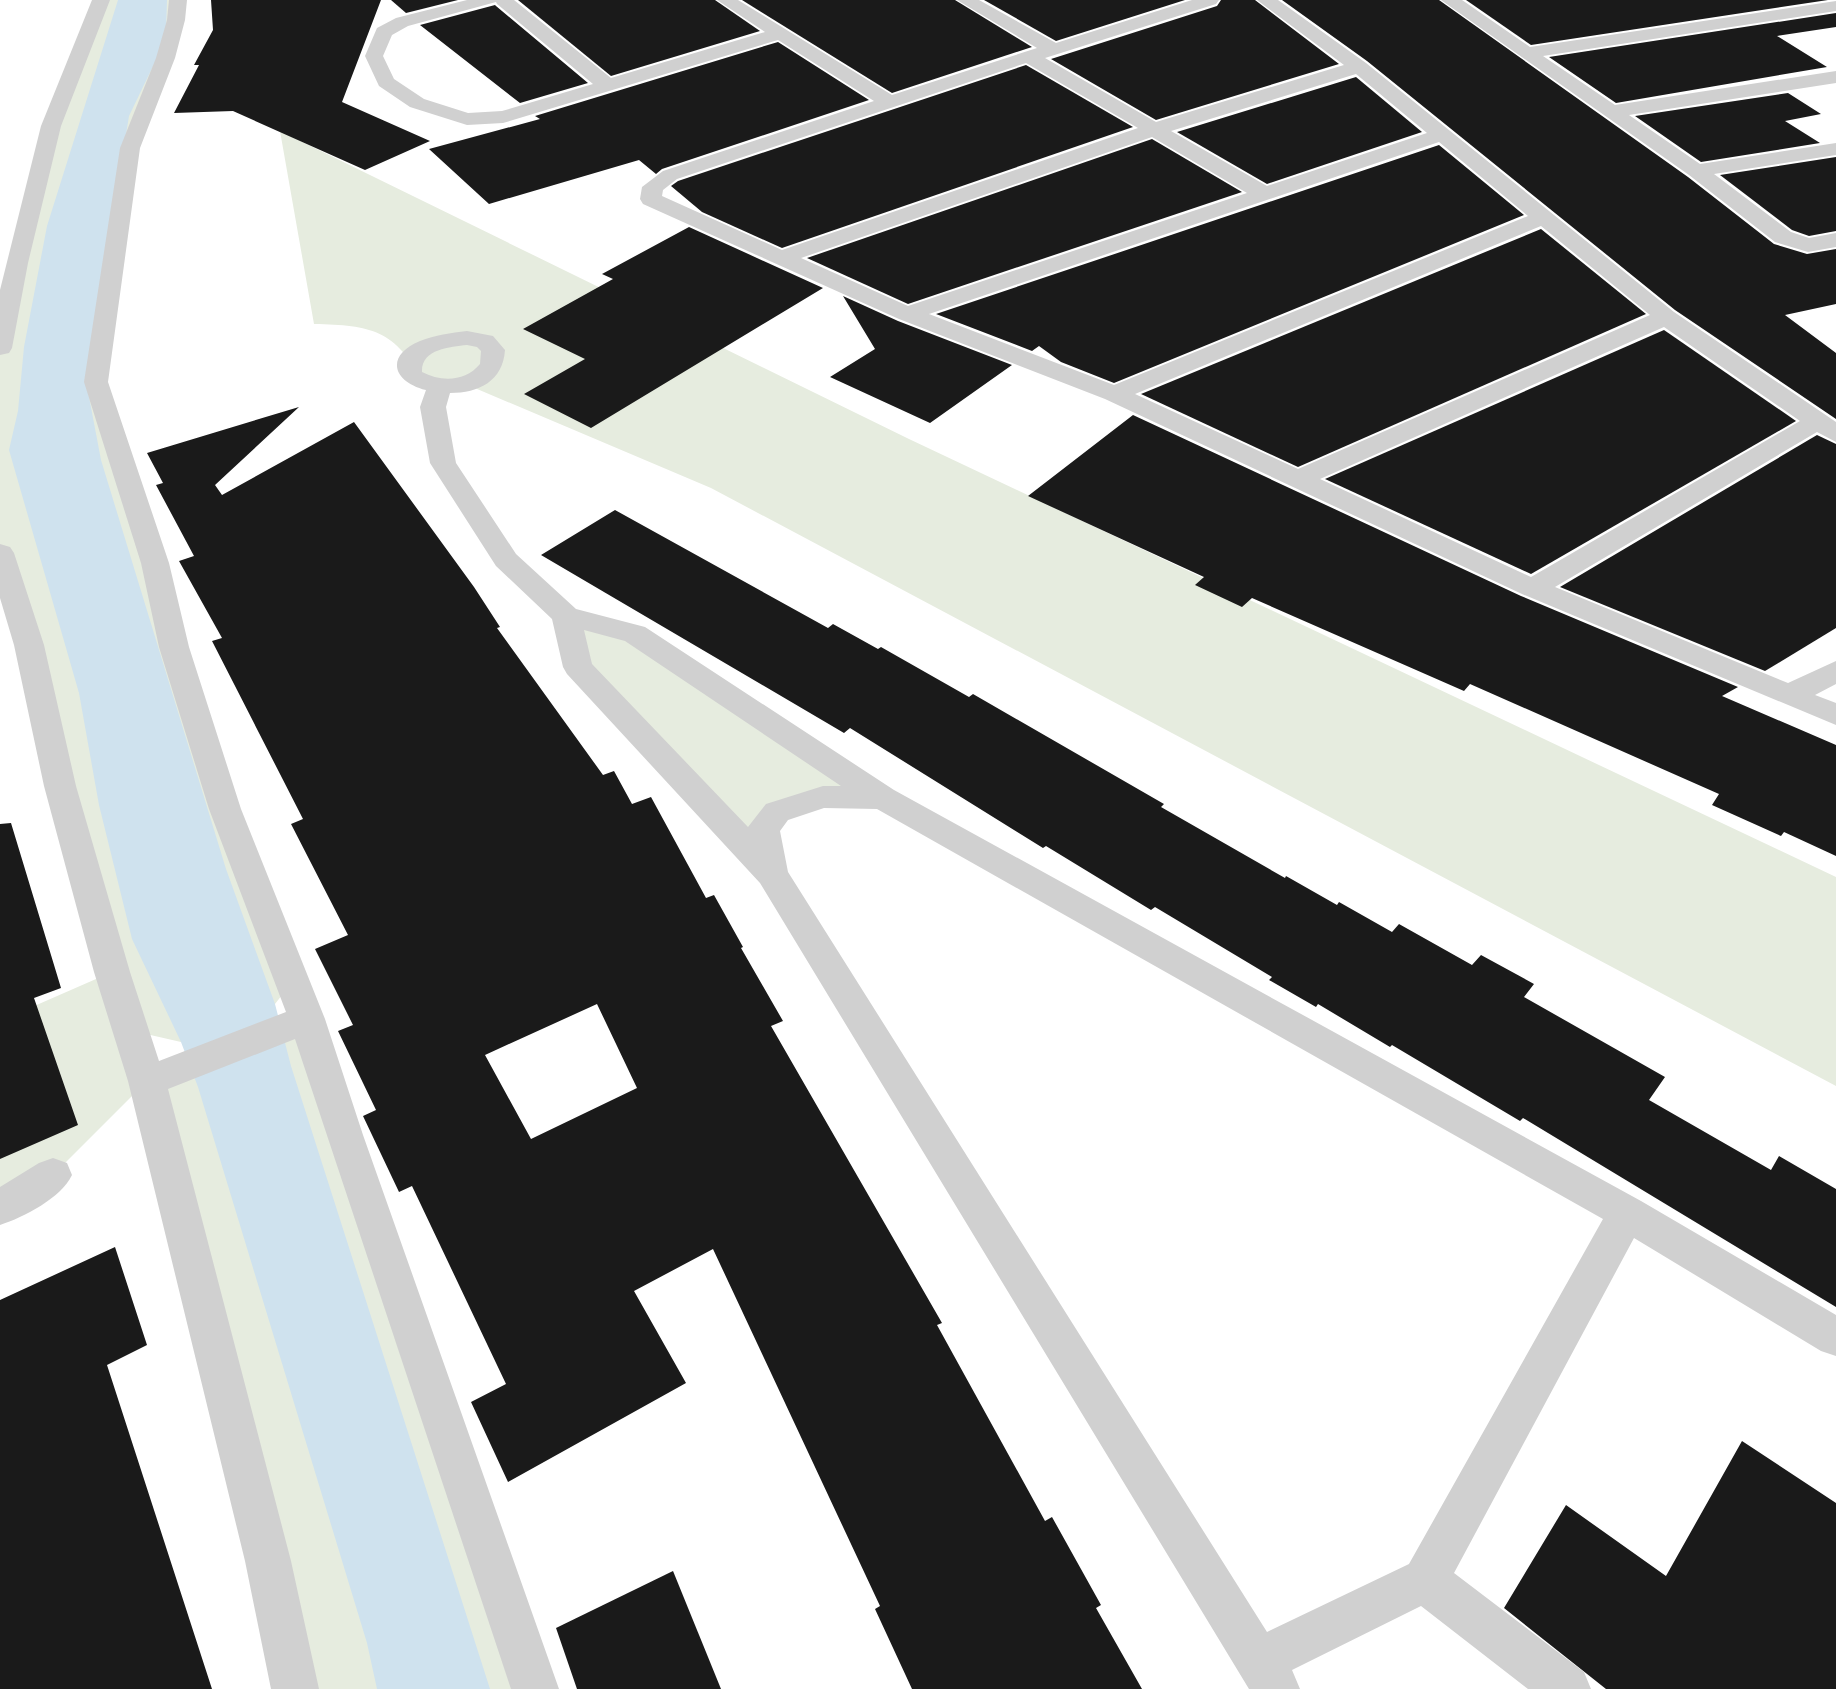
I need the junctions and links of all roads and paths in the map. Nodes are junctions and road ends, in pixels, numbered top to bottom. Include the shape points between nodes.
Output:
1 (101, 0) edge
2 (178, 0) edge
3 (488, 0) edge
4 (503, 0) edge
5 (726, 0) edge
6 (966, 0) edge
7 (1210, 0) edge
8 (1266, 0) edge
9 (1450, 0) edge
10 (1836, 6) edge
11 (779, 34) junction
12 (1054, 51) junction
13 (1526, 53) junction
14 (1028, 56) junction
15 (1359, 67) junction
16 (1836, 78) edge
17 (607, 85) junction
18 (890, 102) junction
19 (1611, 112) junction
20 (1153, 130) junction
21 (1443, 134) junction
22 (1836, 149) edge
23 (1696, 171) junction
24 (1263, 194) junction
25 (1542, 218) junction
26 (1836, 240) edge
27 (782, 257) junction
28 (906, 314) junction
29 (1666, 317) junction
30 (0, 348) edge
31 (439, 387) dead end
32 (1114, 394) junction
33 (1827, 427) edge
34 (1296, 480) junction
35 (0, 553) edge
36 (1532, 588) junction
37 (566, 616) junction
38 (1836, 671) edge
39 (1790, 695) junction
40 (1836, 715) edge
41 (883, 798) junction
42 (771, 874) junction
43 (307, 1019) junction
44 (147, 1081) junction
45 (53, 1175) dead end
46 (0, 1208) edge
47 (1627, 1213) junction
48 (1836, 1337) edge
49 (1425, 1580) junction
50 (1268, 1674) edge
51 (295, 1689) edge
52 (535, 1689) edge
53 (1567, 1689) edge

1 - 30 street via 51,126
2 - 43 street via 166,64 140,115 130,148 96,382 155,563 174,647 225,809
3 - 17 street via 402,22 384,32 374,56 386,82 417,103 467,119 503,117
4 - 17 street
5 - 11 street
6 - 12 street
7 - 12 street
8 - 15 street
9 - 13 street
10 - 13 street
11 - 17 street
11 - 18 street
12 - 14 street
13 - 19 street
14 - 18 street
14 - 20 street
15 - 20 street
15 - 21 street
16 - 19 street
18 - 27 street via 670,175 653,187 651,199
19 - 23 street
20 - 24 street
20 - 27 street
21 - 24 street
21 - 25 street
22 - 23 street
23 - 26 street via 1783,237 1808,244
24 - 28 street
25 - 29 street
25 - 32 street
27 - 28 street
28 - 32 street
29 - 33 street
29 - 34 street
31 - 37 street via 433,407 443,463 506,560
32 - 34 street
33 - 36 street
34 - 36 street
35 - 44 street via 29,645 60,786
36 - 39 street
37 - 41 street via 635,634
37 - 42 street via 578,667
38 - 39 street
39 - 40 street
41 - 42 street via 823,797 777,812 763,829
41 - 47 street
42 - 50 street
43 - 44 street
43 - 52 street
44 - 51 street via 268,1561
45 - 46 street
47 - 48 street
47 - 49 street
49 - 50 street
49 - 53 street

